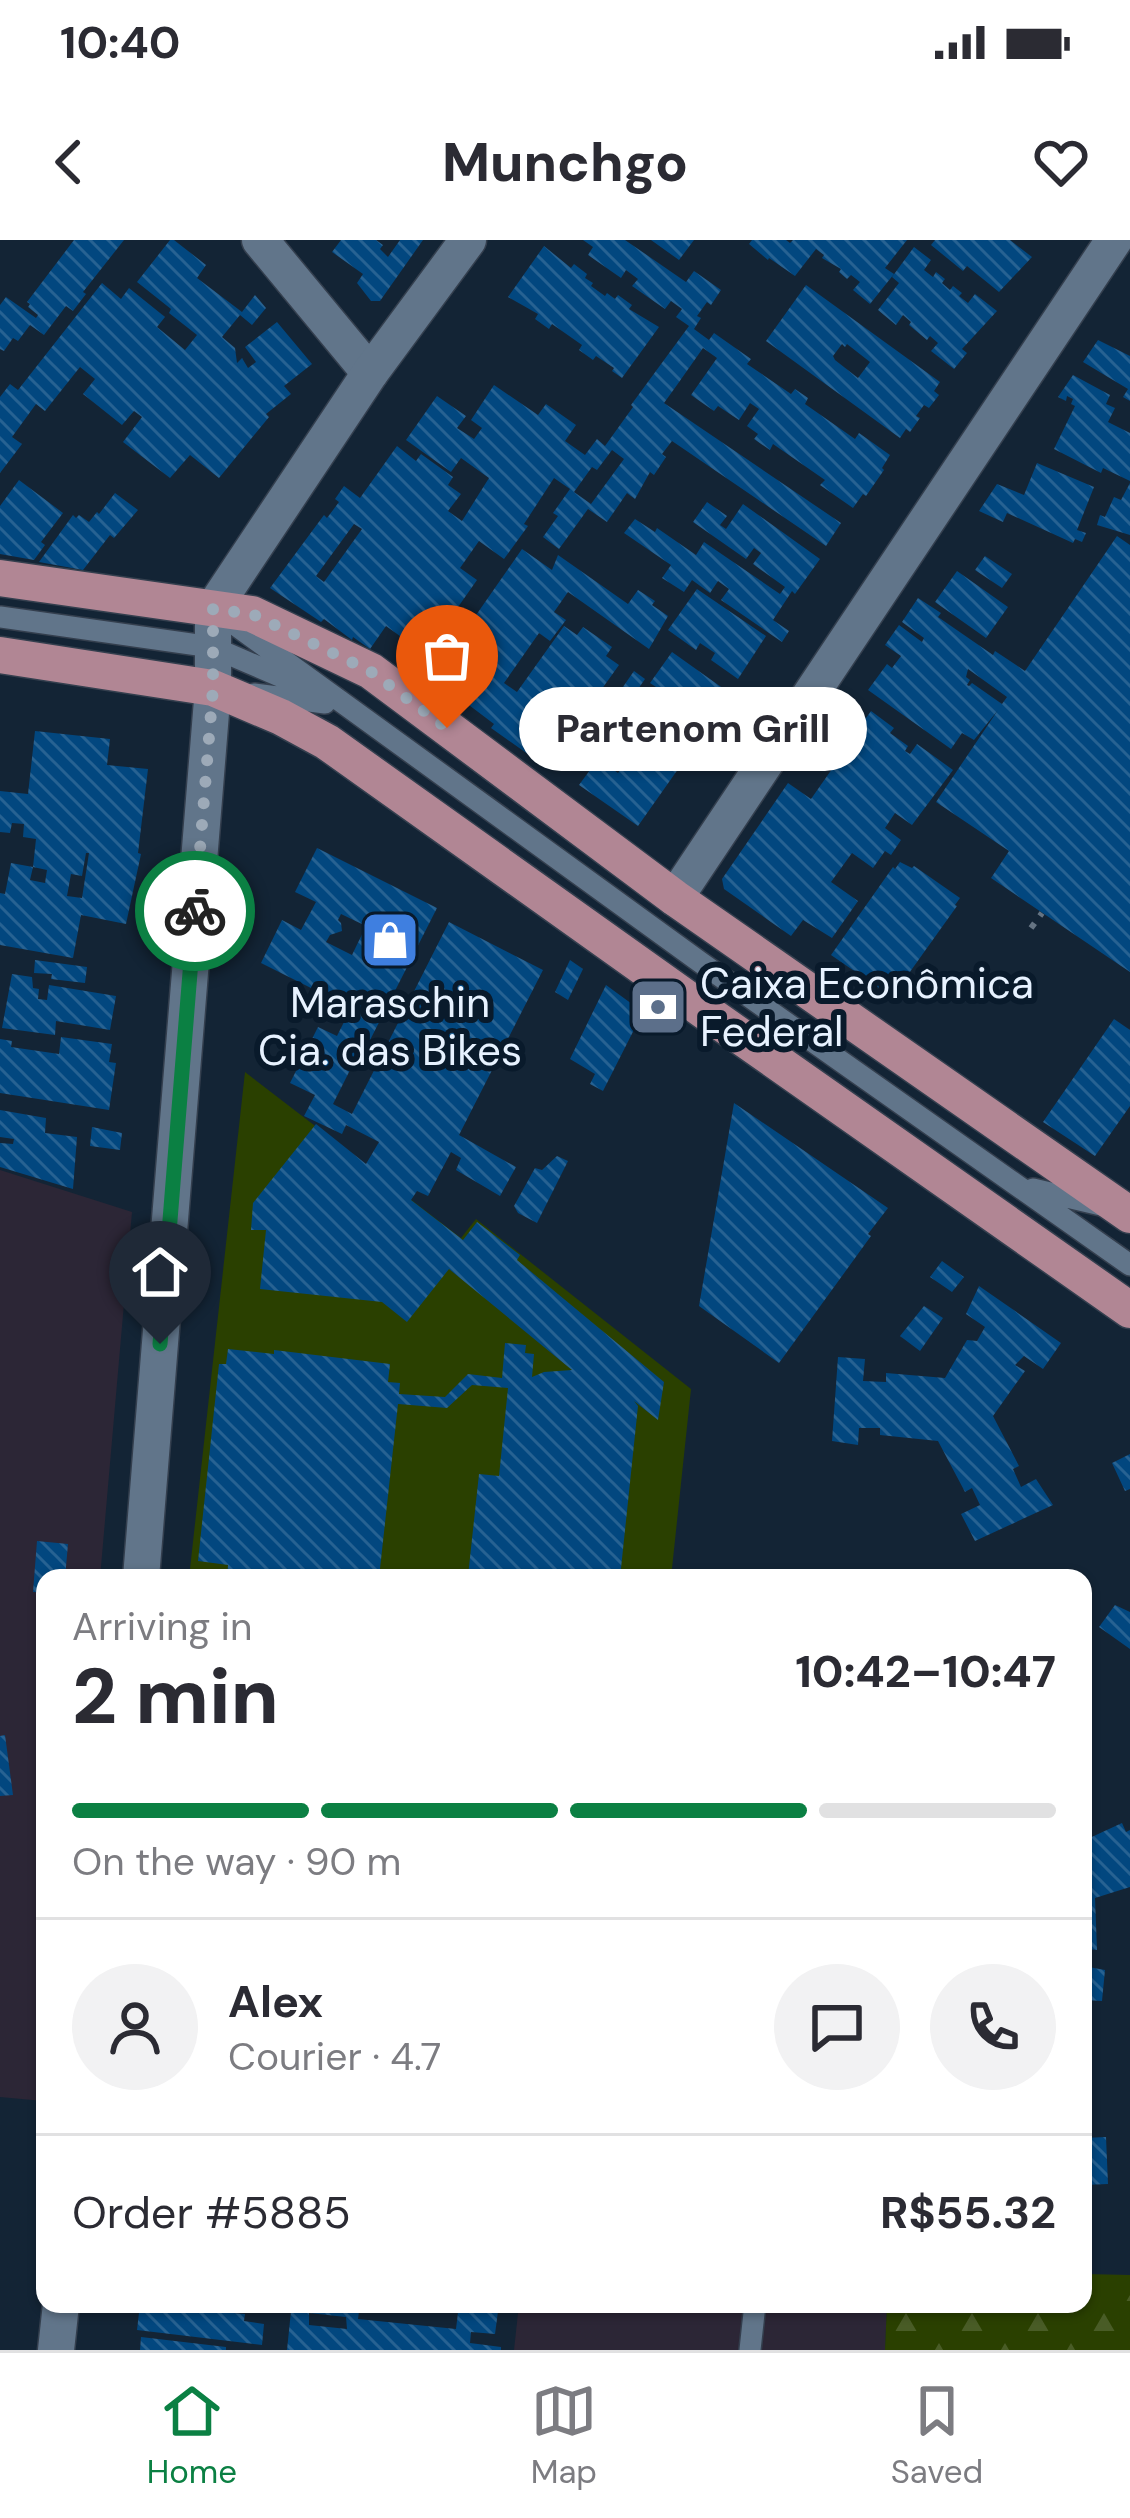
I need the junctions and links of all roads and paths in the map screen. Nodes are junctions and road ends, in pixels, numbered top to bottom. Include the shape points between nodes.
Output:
1 (260, 240) edge
2 (468, 240) edge
3 (1114, 240) edge
4 (370, 373) junction
5 (0, 578) edge
6 (213, 609) junction
7 (0, 617) edge
8 (212, 647) junction
9 (0, 655) edge
10 (213, 688) junction
11 (349, 706) junction
12 (675, 898) junction
13 (1042, 913) dead end
14 (1031, 928) dead end
15 (1018, 1185) junction
16 (1128, 1213) edge
17 (1130, 1265) edge
18 (1080, 1274) junction
19 (1130, 1310) edge
20 (142, 1569) edge
21 (60, 2313) edge
22 (754, 2313) edge
23 (56, 2350) edge
24 (749, 2350) edge

1 - 4 street
2 - 4 street
3 - 12 street
4 - 6 street
5 - 6 main road
6 - 8 street
6 - 11 lane
6 - 12 main road via 252,614 370,671
7 - 8 lane
8 - 10 street
8 - 11 lane
9 - 10 main road
10 - 11 lane
10 - 18 main road via 327,742
10 - 20 street
11 - 15 lane
12 - 16 main road
13 - 14 path
15 - 16 lane
15 - 17 lane
15 - 18 lane
18 - 19 main road
21 - 23 street
22 - 24 lane

